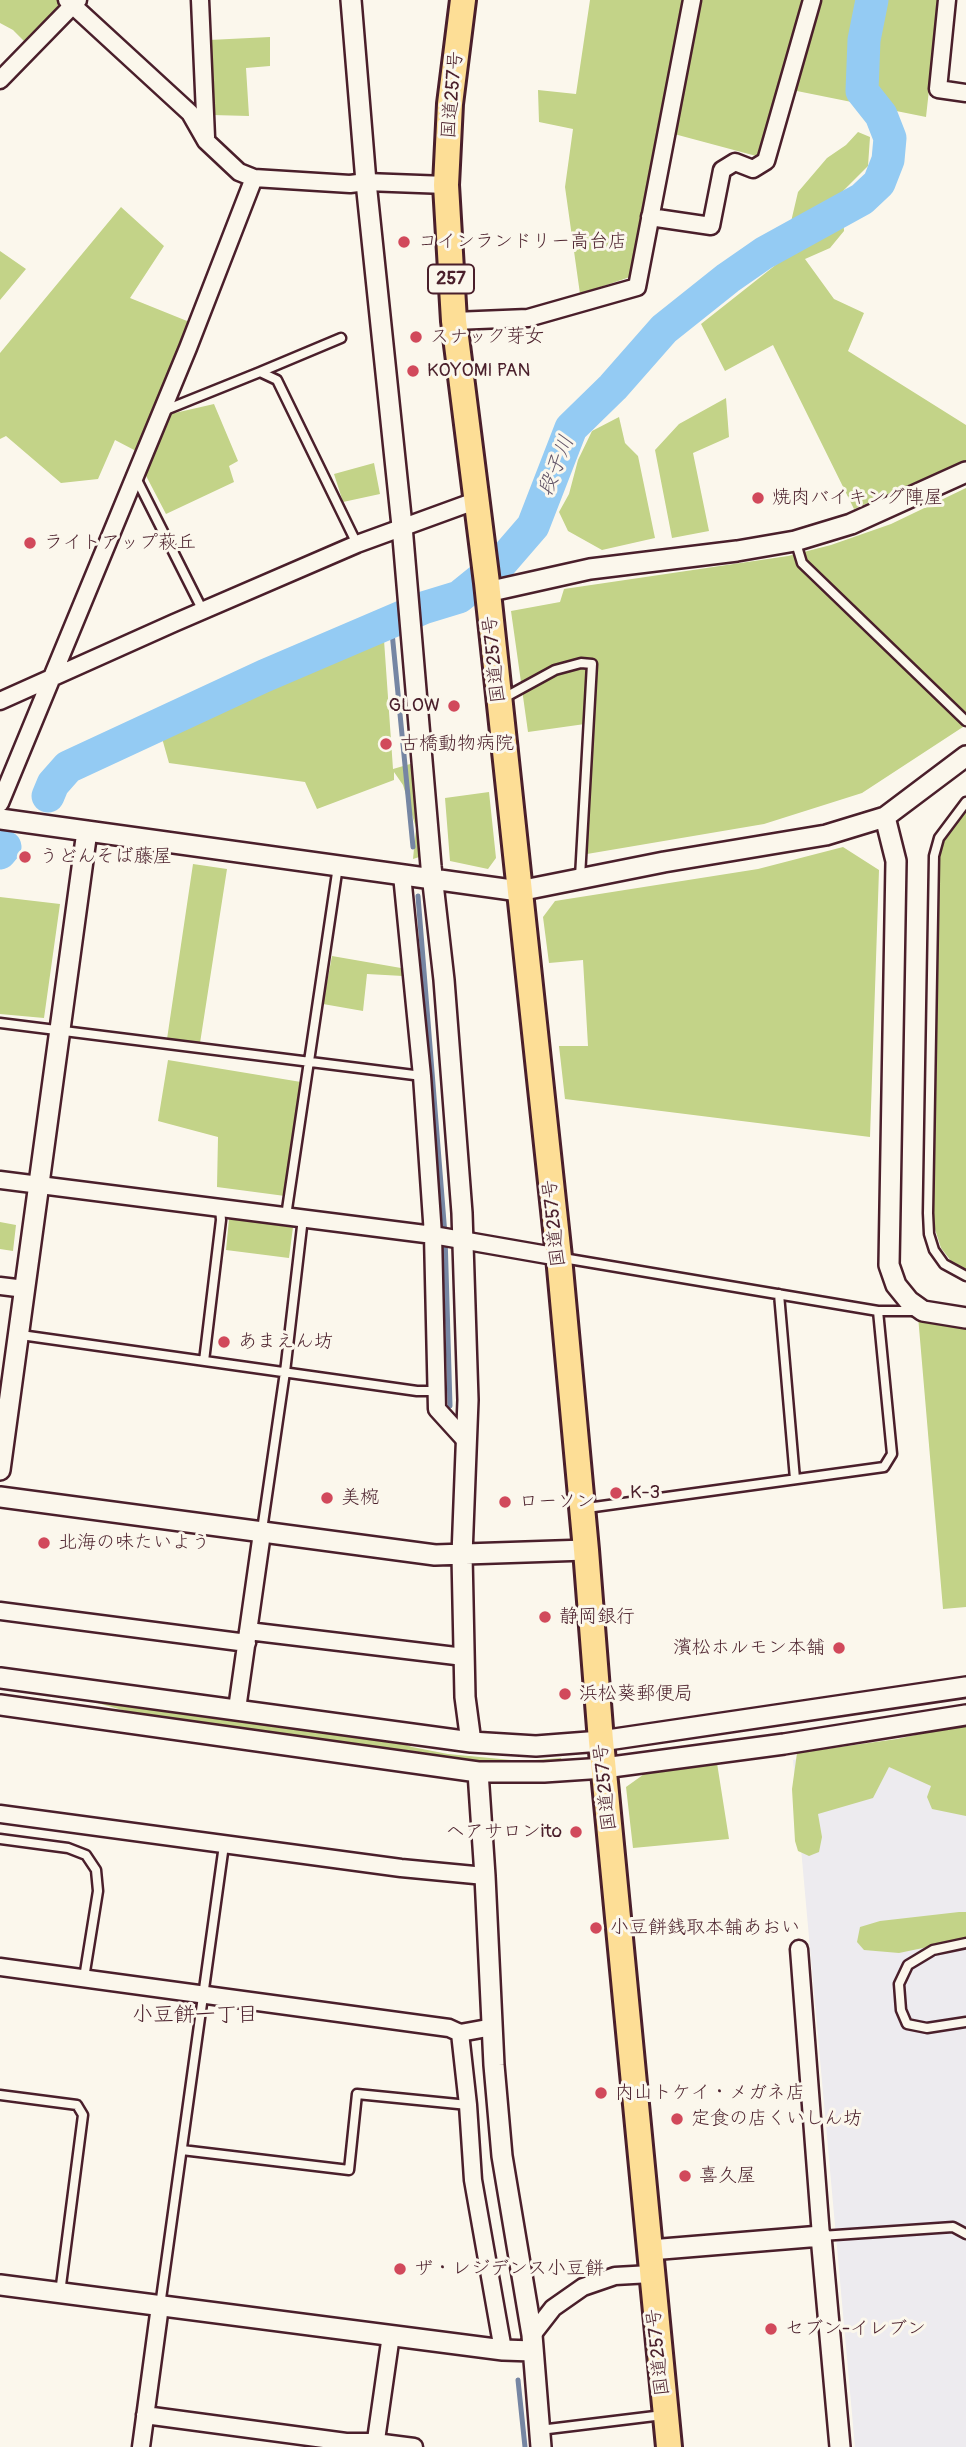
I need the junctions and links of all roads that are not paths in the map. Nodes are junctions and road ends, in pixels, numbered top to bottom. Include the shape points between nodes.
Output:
1 (200, 0) edge
2 (351, 0) edge
3 (463, 0) edge
4 (692, 0) edge
5 (812, 0) edge
6 (947, 0) edge
7 (72, 2) edge
8 (0, 80) edge
9 (966, 93) edge
10 (206, 141) junction
11 (254, 178) junction
12 (366, 181) junction
13 (446, 185) junction
14 (650, 217) junction
15 (454, 321) junction
16 (341, 338) dead end
17 (261, 372) junction
18 (162, 412) junction
19 (966, 472) edge
20 (135, 476) junction
21 (475, 501) junction
22 (402, 526) junction
23 (795, 541) junction
24 (357, 544) junction
25 (487, 588) junction
26 (203, 611) junction
27 (52, 678) junction
28 (499, 700) junction
29 (0, 701) edge
30 (966, 721) edge
31 (966, 756) edge
32 (966, 802) edge
33 (0, 803) edge
34 (885, 817) junction
35 (0, 819) edge
36 (87, 831) junction
37 (339, 865) junction
38 (402, 875) junction
39 (433, 880) junction
40 (579, 880) junction
41 (519, 891) junction
42 (0, 1023) edge
43 (60, 1030) junction
44 (309, 1063) junction
45 (422, 1076) junction
46 (0, 1180) edge
47 (38, 1185) junction
48 (220, 1208) junction
49 (294, 1217) junction
50 (433, 1235) junction
51 (463, 1241) junction
52 (559, 1257) junction
53 (966, 1276) edge
54 (0, 1286) edge
55 (25, 1289) junction
56 (779, 1294) junction
57 (878, 1311) junction
58 (923, 1311) junction
59 (966, 1318) edge
60 (19, 1335) junction
61 (204, 1361) junction
62 (285, 1373) junction
63 (437, 1391) junction
64 (467, 1442) junction
65 (0, 1470) edge
66 (795, 1479) junction
67 (0, 1497) edge
68 (582, 1509) junction
69 (262, 1533) junction
70 (586, 1550) junction
71 (462, 1555) junction
72 (0, 1611) edge
73 (247, 1637) junction
74 (464, 1657) junction
75 (0, 1678) edge
76 (966, 1687) edge
77 (0, 1705) edge
78 (237, 1709) junction
79 (966, 1715) edge
80 (601, 1741) junction
81 (471, 1742) junction
82 (604, 1768) junction
83 (478, 1772) junction
84 (0, 1814) edge
85 (0, 1839) edge
86 (224, 1845) junction
87 (485, 1876) junction
88 (966, 1943) edge
89 (799, 1949) dead end
90 (0, 1967) edge
91 (83, 1978) junction
92 (204, 1994) junction
93 (966, 2022) edge
94 (493, 2027) junction
95 (460, 2034) junction
96 (0, 2095) edge
97 (468, 2105) junction
98 (182, 2150) junction
99 (966, 2234) edge
100 (821, 2236) junction
101 (650, 2262) junction
102 (0, 2285) edge
103 (60, 2293) junction
104 (160, 2306) junction
105 (391, 2335) junction
106 (532, 2343) junction
107 (503, 2350) junction
108 (145, 2415) junction
109 (666, 2415) junction
110 (540, 2439) edge
111 (375, 2445) edge
112 (141, 2447) edge
113 (414, 2447) edge
114 (668, 2447) edge
115 (840, 2447) edge

1 - 10 street
2 - 12 street
3 - 13 highway, 国道257号 / 257
4 - 14 street
5 - 14 street via 766,161 752,169 735,162 722,170 711,226
6 - 9 street via 938,89
7 - 8 street
7 - 10 street via 190,113
10 - 11 street via 239,172
11 - 12 street
11 - 18 street
12 - 13 street
12 - 22 street
13 - 15 highway, 国道257号 / 257
14 - 15 street via 637,287 528,318
15 - 21 highway, 国道257号 / 257
16 - 17 lane
17 - 18 lane
17 - 24 lane via 277,380
18 - 20 street
19 - 23 street via 851,524
20 - 26 lane
20 - 27 street
21 - 22 street
21 - 25 highway, 国道257号 / 257
22 - 24 street
22 - 39 street
23 - 25 street
23 - 30 lane via 802,563
24 - 26 street
25 - 28 highway, 国道257号 / 257
26 - 27 street
27 - 29 street
27 - 33 street
28 - 40 lane via 555,670 592,664
28 - 41 highway, 国道257号 / 257
31 - 34 street
32 - 53 lane via 939,838 934,856 928,1213 934,1250 944,1264
34 - 40 street via 826,835
34 - 58 street via 897,861 889,1265 896,1285
35 - 36 street
36 - 37 street
36 - 43 street
37 - 38 street
37 - 44 lane
38 - 39 street
38 - 45 street
39 - 41 street
39 - 51 street
40 - 41 street
41 - 52 highway, 国道257号 / 257
42 - 43 lane
43 - 44 lane
43 - 47 street
44 - 45 lane
44 - 49 lane
45 - 50 street
46 - 47 street
47 - 48 street
47 - 55 street
48 - 49 street
48 - 61 lane
49 - 50 street
49 - 62 lane
50 - 51 street
50 - 63 street
51 - 52 street
51 - 64 street
52 - 56 lane
52 - 68 highway, 国道257号 / 257
54 - 55 street
55 - 60 street
56 - 57 lane
56 - 66 lane
57 - 58 lane
57 - 66 lane via 892,1454 884,1467
58 - 59 street
60 - 61 lane
60 - 65 street
61 - 62 lane
62 - 63 lane
62 - 69 lane
63 - 64 street via 438,1409
64 - 71 street
66 - 68 lane
67 - 69 street
68 - 70 highway, 国道257号 / 257
69 - 71 street
69 - 73 street
70 - 71 street
70 - 80 highway, 国道257号 / 257
71 - 74 street
72 - 73 street
73 - 74 street
73 - 78 street
74 - 81 street
75 - 78 street
76 - 80 street
77 - 83 street
78 - 81 street
79 - 82 street
80 - 81 street via 536,1746
80 - 82 highway, 国道257号 / 257
82 - 83 street
82 - 101 highway, 国道257号 / 257
83 - 87 street
84 - 86 street
85 - 91 lane via 68,1848 86,1855 96,1870 98,1891
86 - 87 street
86 - 92 lane
87 - 94 street
88 - 93 lane via 933,1950 908,1965 899,1984 907,2025 927,2028
89 - 100 street
90 - 91 street
91 - 92 street
92 - 95 street via 449,2028
92 - 98 lane
94 - 95 street
94 - 106 street via 502,2156
95 - 97 street
96 - 103 lane via 77,2105 83,2115
97 - 98 lane via 357,2094 349,2170
97 - 107 street via 473,2180
98 - 104 lane
99 - 100 lane via 953,2227
100 - 101 street
100 - 115 street
101 - 106 street via 583,2287 554,2308
101 - 109 highway, 国道257号 / 257
102 - 103 street
103 - 104 street
104 - 105 street
104 - 108 street
105 - 107 street
105 - 111 street
106 - 107 street
106 - 110 street
108 - 111 street
108 - 112 street
109 - 110 lane
109 - 114 highway, 国道257号 / 257
111 - 113 street

